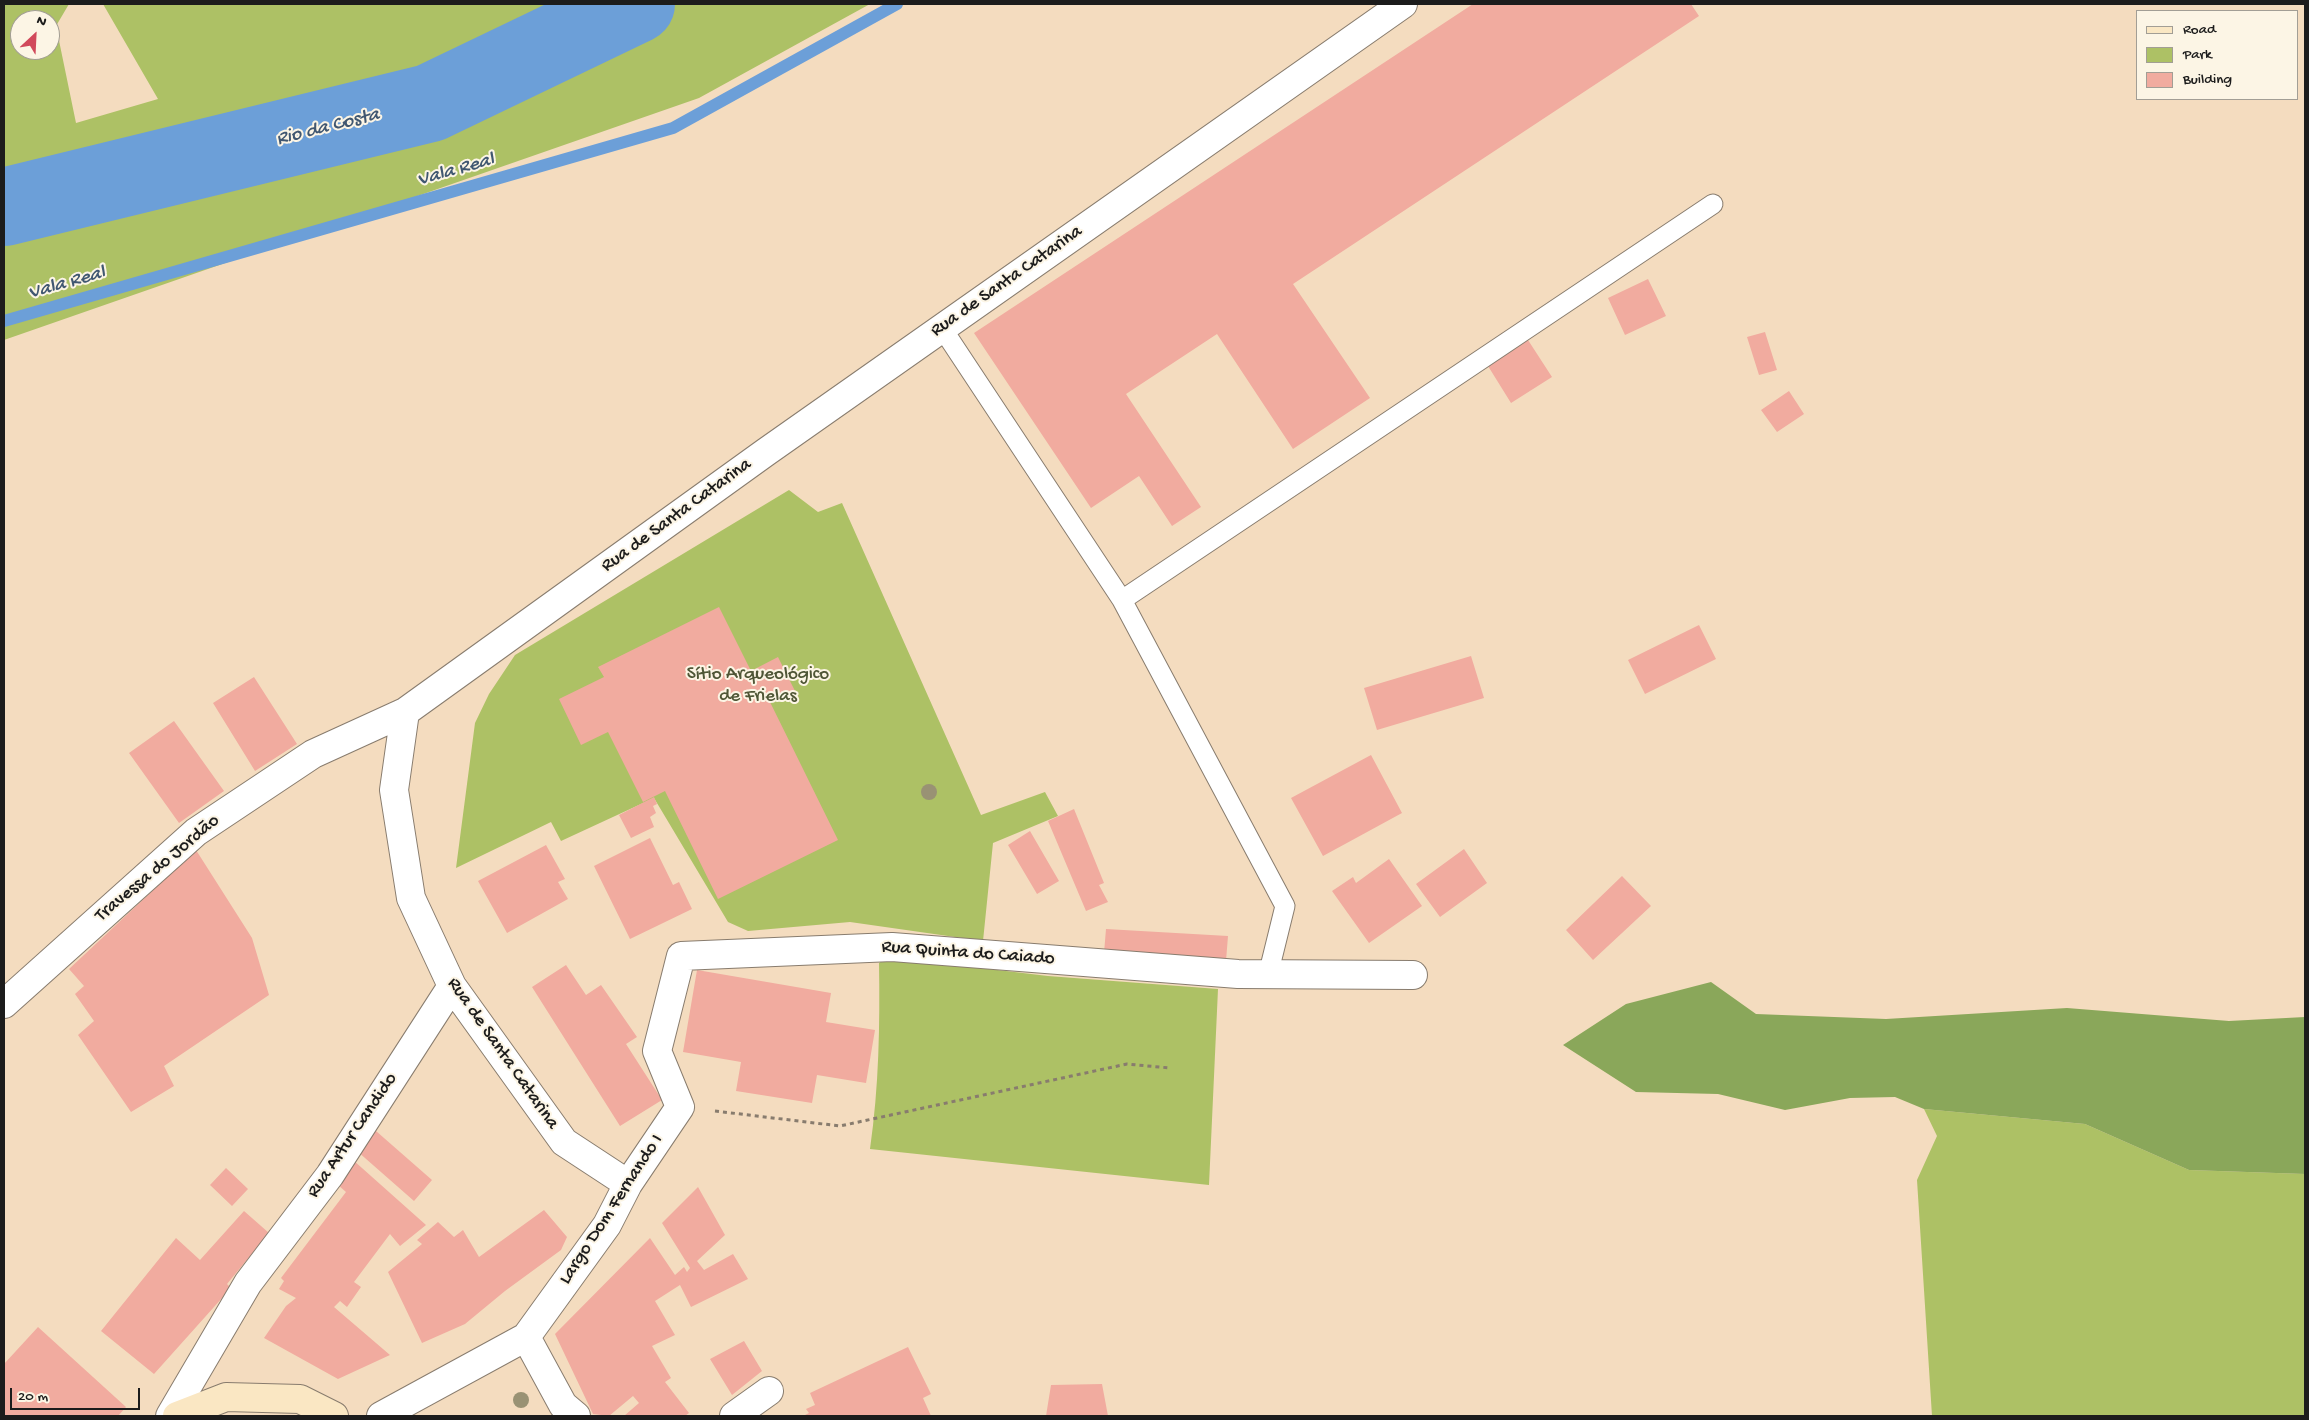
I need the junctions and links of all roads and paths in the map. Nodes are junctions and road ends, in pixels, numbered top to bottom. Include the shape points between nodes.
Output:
1 (1403, 4) edge
2 (1714, 204) dead end
3 (942, 328) junction
4 (1122, 600) junction
5 (405, 712) junction
6 (1268, 975) junction
7 (1413, 975) dead end
8 (452, 986) junction
9 (4, 1004) edge
10 (1170, 1068) dead end
11 (680, 1107) junction
12 (628, 1184) junction
13 (526, 1337) junction
14 (769, 1391) dead end
15 (570, 1411) edge
16 (170, 1416) edge
17 (177, 1416) edge
18 (334, 1416) edge
19 (381, 1416) edge
20 (734, 1416) edge

1 - 3 street, Rua de Santa Catarina
2 - 4 lane
3 - 4 lane
3 - 5 street, Rua de Santa Catarina
4 - 6 lane via 1285,906
5 - 8 street, Rua de Santa Catarina via 394,790 411,898
5 - 9 street, Travessa do Jordão via 313,754 196,832
6 - 7 street, Rua Quinta do Caiado
6 - 11 street, Rua Quinta do Caiado via 892,947 681,956 657,1051
8 - 12 street, Rua de Santa Catarina via 564,1142
8 - 16 street, Rua Artur Candido via 330,1175 248,1283
10 - 11 path via 1127,1064 840,1126
11 - 12 street, Largo Dom Fernando I
12 - 13 street, Largo Dom Fernando I via 607,1225
13 - 15 street
13 - 19 street
14 - 20 street
17 - 18 main road via 226,1397 300,1400

